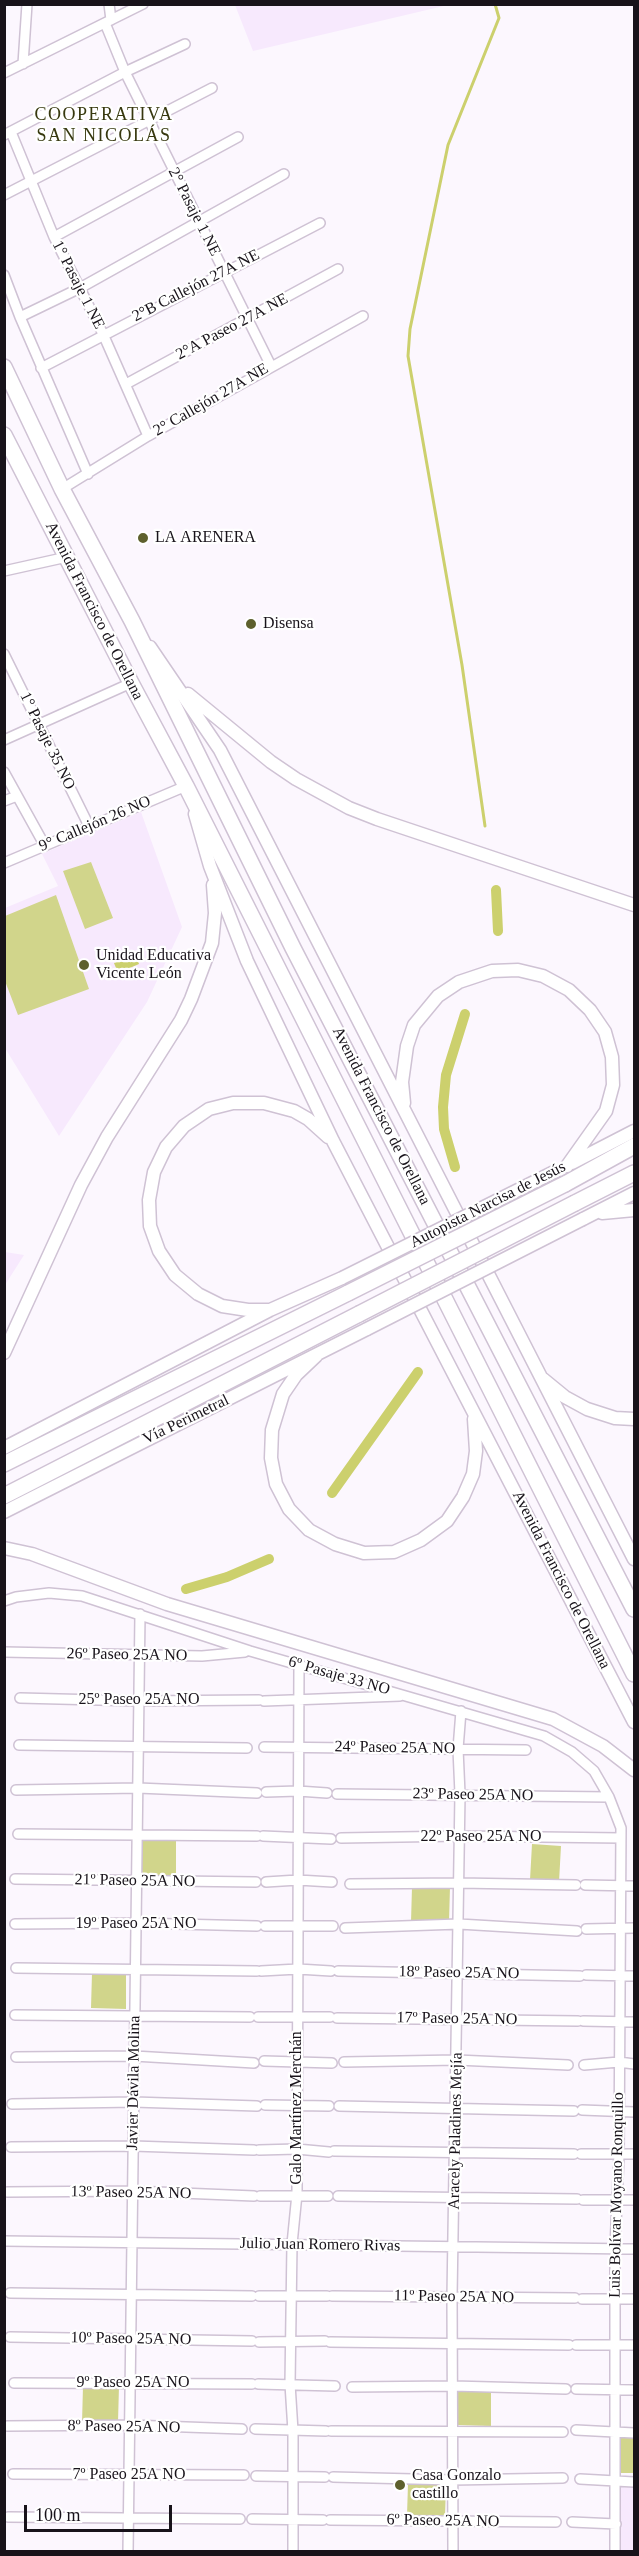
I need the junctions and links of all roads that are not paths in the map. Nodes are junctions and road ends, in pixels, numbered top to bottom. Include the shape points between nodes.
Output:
1 (109, 4) edge
2 (143, 4) edge
3 (29, 5) edge
4 (108, 22) junction
5 (185, 44) dead end
6 (23, 64) junction
7 (125, 72) junction
8 (4, 73) edge
9 (212, 88) dead end
10 (149, 120) junction
11 (8, 134) edge
12 (238, 137) dead end
13 (173, 171) junction
14 (284, 174) dead end
15 (30, 181) junction
16 (4, 195) edge
17 (199, 223) junction
18 (320, 223) dead end
19 (54, 237) junction
20 (338, 269) dead end
21 (224, 272) junction
22 (4, 275) edge
23 (80, 288) junction
24 (363, 316) dead end
25 (20, 317) junction
26 (247, 320) junction
27 (104, 334) junction
28 (271, 366) junction
29 (4, 367) edge
30 (41, 368) junction
31 (126, 384) junction
32 (4, 435) edge
33 (148, 436) junction
34 (88, 474) junction
35 (62, 489) junction
36 (67, 557) junction
37 (4, 571) edge
38 (132, 621) junction
39 (4, 654) edge
40 (130, 683) junction
41 (178, 685) junction
42 (39, 725) junction
43 (4, 740) edge
44 (4, 772) edge
45 (186, 786) junction
46 (17, 796) junction
47 (4, 801) edge
48 (90, 828) junction
49 (45, 846) junction
50 (4, 863) edge
51 (210, 866) junction
52 (634, 904) edge
53 (406, 1113) junction
54 (634, 1131) edge
55 (333, 1141) junction
56 (634, 1146) edge
57 (563, 1173) junction
58 (634, 1173) edge
59 (634, 1193) edge
60 (634, 1210) edge
61 (595, 1214) junction
62 (270, 1310) junction
63 (4, 1353) edge
64 (316, 1356) junction
65 (538, 1374) junction
66 (473, 1412) junction
67 (634, 1419) edge
68 (4, 1448) edge
69 (4, 1464) edge
70 (4, 1496) edge
71 (4, 1512) edge
72 (4, 1548) edge
73 (634, 1559) edge
74 (4, 1601) edge
75 (634, 1609) edge
76 (140, 1614) junction
77 (250, 1651) junction
78 (4, 1652) edge
79 (139, 1656) junction
80 (299, 1664) junction
81 (634, 1674) edge
82 (409, 1695) junction
83 (20, 1698) dead end
84 (299, 1699) junction
85 (138, 1701) junction
86 (461, 1711) junction
87 (634, 1722) edge
88 (19, 1745) dead end
89 (138, 1746) junction
90 (264, 1747) dead end
91 (297, 1747) junction
92 (247, 1748) dead end
93 (458, 1749) junction
94 (526, 1750) dead end
95 (634, 1770) edge
96 (138, 1788) junction
97 (16, 1790) dead end
98 (298, 1791) junction
99 (460, 1794) junction
100 (609, 1797) junction
101 (18, 1834) dead end
102 (137, 1836) junction
103 (460, 1836) junction
104 (298, 1838) junction
105 (621, 1838) junction
106 (15, 1879) dead end
107 (298, 1880) junction
108 (136, 1881) junction
109 (332, 1882) dead end
110 (459, 1883) junction
111 (350, 1884) dead end
112 (621, 1885) junction
113 (634, 1886) edge
114 (136, 1923) junction
115 (15, 1924) dead end
116 (459, 1924) junction
117 (297, 1925) junction
118 (333, 1926) dead end
119 (345, 1928) dead end
120 (620, 1928) junction
121 (634, 1928) edge
122 (16, 1968) dead end
123 (298, 1969) junction
124 (135, 1970) junction
125 (458, 1972) junction
126 (620, 1976) junction
127 (634, 1976) edge
128 (15, 2015) dead end
129 (135, 2015) junction
130 (298, 2017) junction
131 (458, 2019) junction
132 (620, 2022) junction
133 (634, 2022) edge
134 (134, 2055) junction
135 (16, 2057) dead end
136 (457, 2060) junction
137 (264, 2061) dead end
138 (344, 2062) dead end
139 (620, 2062) junction
140 (254, 2063) dead end
141 (297, 2063) junction
142 (332, 2063) dead end
143 (634, 2064) edge
144 (568, 2065) dead end
145 (584, 2065) dead end
146 (134, 2102) junction
147 (12, 2104) dead end
148 (297, 2105) junction
149 (457, 2108) junction
150 (619, 2111) junction
151 (634, 2112) edge
152 (133, 2146) junction
153 (10, 2147) dead end
154 (297, 2149) junction
155 (456, 2152) junction
156 (634, 2154) edge
157 (619, 2155) junction
158 (133, 2191) junction
159 (8, 2192) dead end
160 (297, 2194) junction
161 (328, 2196) dead end
162 (338, 2196) dead end
163 (456, 2197) junction
164 (617, 2200) junction
165 (634, 2200) edge
166 (4, 2241) edge
167 (131, 2242) junction
168 (292, 2244) junction
169 (453, 2246) junction
170 (615, 2248) junction
171 (634, 2248) edge
172 (10, 2293) dead end
173 (131, 2293) junction
174 (292, 2295) junction
175 (452, 2297) junction
176 (615, 2299) junction
177 (634, 2299) edge
178 (10, 2337) dead end
179 (131, 2338) junction
180 (291, 2340) junction
181 (452, 2342) junction
182 (615, 2344) junction
183 (634, 2345) edge
184 (130, 2382) junction
185 (14, 2383) dead end
186 (291, 2384) junction
187 (335, 2386) dead end
188 (453, 2386) junction
189 (352, 2387) dead end
190 (615, 2390) junction
191 (634, 2390) edge
192 (130, 2425) junction
193 (7, 2426) dead end
194 (242, 2429) dead end
195 (255, 2429) dead end
196 (454, 2430) junction
197 (576, 2430) dead end
198 (293, 2431) junction
199 (563, 2432) dead end
200 (616, 2433) junction
201 (634, 2433) edge
202 (13, 2474) dead end
203 (244, 2475) dead end
204 (129, 2476) junction
205 (256, 2476) dead end
206 (294, 2478) junction
207 (563, 2478) dead end
208 (580, 2479) dead end
209 (453, 2480) junction
210 (634, 2481) edge
211 (616, 2482) junction
212 (8, 2517) dead end
213 (128, 2517) junction
214 (240, 2519) dead end
215 (252, 2519) dead end
216 (293, 2519) junction
217 (453, 2522) junction
218 (556, 2522) dead end
219 (572, 2522) dead end
220 (616, 2524) junction
221 (128, 2552) edge
222 (293, 2552) edge
223 (453, 2552) edge
224 (615, 2552) edge

1 - 4 street, 2° Pasaje 1 NE
2 - 4 street
3 - 6 street
4 - 6 street
4 - 7 street, 2° Pasaje 1 NE
5 - 7 street
6 - 8 street
7 - 10 street, 2° Pasaje 1 NE
7 - 11 street
9 - 10 street
10 - 13 street, 2° Pasaje 1 NE
10 - 15 street
11 - 15 street, 1° Pasaje 1 NE
12 - 13 street
13 - 17 street, 2° Pasaje 1 NE
13 - 19 street
14 - 17 street
15 - 16 street
15 - 19 street, 1° Pasaje 1 NE
17 - 21 street, 2° Pasaje 1 NE
17 - 23 street
18 - 21 street, 2°B Callejón 27A NE
19 - 23 street, 1° Pasaje 1 NE
20 - 26 street, 2°A Paseo 27A NE
21 - 26 street, 2° Pasaje 1 NE
21 - 27 street, 2°B Callejón 27A NE
22 - 25 street
23 - 25 street
23 - 27 street, 1° Pasaje 1 NE
24 - 28 street, 2° Callejón 27A NE
25 - 30 street
26 - 28 street, 2° Pasaje 1 NE
26 - 31 street, 2°A Paseo 27A NE
27 - 30 street, 2°B Callejón 27A NE
27 - 31 street, 1° Pasaje 1 NE
28 - 33 street, 2° Callejón 27A NE
29 - 35 highway, Avenida Francisco de Orellana
30 - 34 street
31 - 33 street, 1° Pasaje 1 NE
32 - 36 highway, Avenida Francisco de Orellana
33 - 34 street, 2° Callejón 27A NE
34 - 35 street, 2° Callejón 27A NE
35 - 38 highway, Avenida Francisco de Orellana
36 - 37 street
36 - 40 highway, Avenida Francisco de Orellana
38 - 41 main road, Avenida Francisco de Orellana
38 - 75 highway, Avenida Francisco de Orellana via 293,948
39 - 42 street, 1° Pasaje 35 NO
40 - 42 street
40 - 45 highway, Avenida Francisco de Orellana
41 - 52 main road via 271,762 349,808
41 - 53 main road, Avenida Francisco de Orellana via 220,750
42 - 43 street
42 - 48 street, 1° Pasaje 35 NO
44 - 46 street
45 - 48 street, 9° Callejón 26 NO
45 - 51 main road, Avenida Francisco de Orellana
45 - 81 highway, Avenida Francisco de Orellana
46 - 47 street
46 - 49 street
48 - 49 street, 9° Callejón 26 NO
49 - 50 street, 9° Callejón 26 NO
51 - 55 main road, Avenida Francisco de Orellana via 247,961
51 - 63 main road via 214,922 195,991 81,1185
53 - 57 main road via 402,1082 407,1046 414,1025 438,996 459,982 492,971 518,970 543,976 569,990 590,1010 605,1032 612,1057 613,1085 606,1111
53 - 65 main road, Avenida Francisco de Orellana
54 - 57 main road, Autopista Narcisa de Jesús
55 - 62 main road via 294,1111 264,1103 234,1103 209,1109 184,1126 166,1148 154,1172 150,1226 159,1251 175,1275 198,1294 222,1306
55 - 66 main road, Avenida Francisco de Orellana
56 - 57 highway, Autopista Narcisa de Jesús
57 - 62 main road, Autopista Narcisa de Jesús, bridge
57 - 69 highway, Autopista Narcisa de Jesús, bridge via 348,1293
58 - 70 highway, Vía Perimetral, bridge
59 - 61 main road
60 - 61 main road
61 - 64 main road, Vía Perimetral, bridge
62 - 68 main road
64 - 66 main road via 296,1375 278,1405 272,1430 272,1471 282,1497 298,1519 320,1537 342,1547 364,1553 394,1552 421,1540 447,1521 473,1474
64 - 71 main road, Vía Perimetral
65 - 67 main road via 565,1397 588,1409 615,1418
65 - 73 main road, Avenida Francisco de Orellana
66 - 87 main road, Avenida Francisco de Orellana
72 - 95 main road via 32,1554 167,1604 553,1719 603,1746
74 - 76 street, 6º Pasaje 33 NO via 49,1593 82,1596
76 - 77 street, 6º Pasaje 33 NO
76 - 79 street, Javier Dávila Molina
77 - 79 street, 26º Paseo 25A NO
77 - 80 street, 6º Pasaje 33 NO
78 - 79 street, 26º Paseo 25A NO
79 - 85 street, Javier Dávila Molina
80 - 82 street, 6º Pasaje 33 NO
80 - 84 street, Galo Martínez Merchán
82 - 84 street, 25º Paseo 25A NO
82 - 86 street, 6º Pasaje 33 NO
83 - 85 street, 25º Paseo 25A NO
84 - 85 street, 25º Paseo 25A NO
84 - 91 street, Galo Martínez Merchán
85 - 89 street, Javier Dávila Molina
86 - 93 street, Aracely Paladines Mejía
86 - 100 street, 6º Pasaje 33 NO via 544,1736 565,1748 594,1771
88 - 89 street
89 - 92 street
89 - 96 street, Javier Dávila Molina
90 - 91 street, 24º Paseo 25A NO
91 - 93 street, 24º Paseo 25A NO
91 - 98 street, Galo Martínez Merchán
93 - 94 street, 24º Paseo 25A NO
93 - 99 street, Aracely Paladines Mejía
96 - 97 street, 23º Paseo 25A NO
96 - 98 street, 23º Paseo 25A NO
96 - 102 street, Javier Dávila Molina
98 - 99 street, 23º Paseo 25A NO
98 - 104 street, Galo Martínez Merchán
99 - 100 street, 23º Paseo 25A NO
99 - 103 street, Aracely Paladines Mejía
100 - 105 street, 6º Pasaje 33 NO
101 - 102 street, 22º Paseo 25A NO
102 - 104 street, 22º Paseo 25A NO
102 - 108 street, Javier Dávila Molina
103 - 104 street, 22º Paseo 25A NO
103 - 105 street, 22º Paseo 25A NO
103 - 110 street, Aracely Paladines Mejía
104 - 107 street, Galo Martínez Merchán
105 - 112 street, Luis Bolívar Moyano Ronquillo
106 - 108 street, 21º Paseo 25A NO
107 - 108 street, 21º Paseo 25A NO
107 - 109 street, 21º Paseo 25A NO
107 - 117 street, Galo Martínez Merchán
108 - 114 street, Javier Dávila Molina
110 - 111 street
110 - 112 street
110 - 116 street, Aracely Paladines Mejía
112 - 113 street
112 - 120 street, Luis Bolívar Moyano Ronquillo
114 - 115 street, 19º Paseo 25A NO
114 - 117 street, 19º Paseo 25A NO
114 - 124 street, Javier Dávila Molina
116 - 119 street
116 - 120 street
116 - 125 street, Aracely Paladines Mejía
117 - 118 street, 19º Paseo 25A NO
117 - 123 street, Galo Martínez Merchán
120 - 121 street
120 - 126 street, Luis Bolívar Moyano Ronquillo
122 - 124 street, 18º Paseo 25A NO
123 - 124 street, 18º Paseo 25A NO
123 - 125 street, 18º Paseo 25A NO
123 - 130 street, Galo Martínez Merchán
124 - 129 street, Javier Dávila Molina
125 - 126 street, 18º Paseo 25A NO
125 - 131 street, Aracely Paladines Mejía
126 - 127 street, 18º Paseo 25A NO
126 - 132 street, Luis Bolívar Moyano Ronquillo
128 - 129 street, 17º Paseo 25A NO
129 - 130 street, 17º Paseo 25A NO
129 - 134 street, Javier Dávila Molina
130 - 131 street, 17º Paseo 25A NO
130 - 141 street, Galo Martínez Merchán
131 - 132 street, 17º Paseo 25A NO
131 - 136 street, Aracely Paladines Mejía
132 - 133 street, 17º Paseo 25A NO
132 - 139 street, Luis Bolívar Moyano Ronquillo
134 - 135 street
134 - 140 street
134 - 146 street, Javier Dávila Molina
136 - 138 street
136 - 144 street
136 - 149 street, Aracely Paladines Mejía
137 - 141 street
139 - 143 street
139 - 145 street
139 - 150 street, Luis Bolívar Moyano Ronquillo
141 - 142 street
141 - 148 street, Galo Martínez Merchán
146 - 147 street
146 - 148 street
146 - 152 street, Javier Dávila Molina
148 - 149 street
148 - 154 street, Galo Martínez Merchán
149 - 150 street
149 - 155 street, Aracely Paladines Mejía
150 - 151 street
150 - 157 street, Luis Bolívar Moyano Ronquillo
152 - 153 street
152 - 154 street
152 - 158 street, Javier Dávila Molina
154 - 155 street
154 - 160 street, Galo Martínez Merchán
155 - 157 street
155 - 163 street, Aracely Paladines Mejía
156 - 157 street
157 - 164 street, Luis Bolívar Moyano Ronquillo
158 - 159 street, 13º Paseo 25A NO
158 - 160 street, 13º Paseo 25A NO
158 - 167 street, Javier Dávila Molina
160 - 161 street, 13º Paseo 25A NO
160 - 168 street, Galo Martínez Merchán
162 - 163 street
163 - 164 street
163 - 169 street, Aracely Paladines Mejía
164 - 165 street
164 - 170 street, Luis Bolívar Moyano Ronquillo
166 - 167 street, Julio Juan Romero Rivas
167 - 168 street, Julio Juan Romero Rivas
167 - 173 street, Javier Dávila Molina
168 - 169 street, Julio Juan Romero Rivas
168 - 174 street, Galo Martínez Merchán
169 - 170 street, Julio Juan Romero Rivas
169 - 175 street, Aracely Paladines Mejía
170 - 171 street, Julio Juan Romero Rivas
170 - 176 street, Luis Bolívar Moyano Ronquillo
172 - 173 street, 11º Paseo 25A NO
173 - 174 street, 11º Paseo 25A NO
173 - 179 street, Javier Dávila Molina
174 - 175 street, 11º Paseo 25A NO
174 - 180 street, Galo Martínez Merchán
175 - 176 street, 11º Paseo 25A NO
175 - 181 street, Aracely Paladines Mejía
176 - 177 street, 11º Paseo 25A NO
176 - 182 street, Luis Bolívar Moyano Ronquillo
178 - 179 street, 10º Paseo 25A NO
179 - 180 street, 10º Paseo 25A NO
179 - 184 street, Javier Dávila Molina
180 - 181 street, 10º Paseo 25A NO
180 - 186 street, Galo Martínez Merchán
181 - 182 street, 10º Paseo 25A NO
181 - 188 street, Aracely Paladines Mejía
182 - 183 street, 10º Paseo 25A NO
182 - 190 street, Luis Bolívar Moyano Ronquillo
184 - 185 street, 9º Paseo 25A NO
184 - 186 street, 9º Paseo 25A NO
184 - 192 street, Javier Dávila Molina
186 - 187 street, 9º Paseo 25A NO
186 - 198 street, Galo Martínez Merchán
188 - 189 street
188 - 190 street
188 - 196 street, Aracely Paladines Mejía
190 - 191 street
190 - 200 street, Luis Bolívar Moyano Ronquillo
192 - 193 street, 8º Paseo 25A NO
192 - 194 street, 8º Paseo 25A NO
192 - 204 street, Javier Dávila Molina
195 - 198 street
196 - 198 street
196 - 199 street
196 - 209 street, Aracely Paladines Mejía
197 - 200 street
198 - 206 street, Galo Martínez Merchán
200 - 201 street
200 - 211 street, Luis Bolívar Moyano Ronquillo
202 - 204 street, 7º Paseo 25A NO
203 - 204 street, 7º Paseo 25A NO
204 - 213 street, Javier Dávila Molina
205 - 206 street
206 - 209 street
206 - 216 street, Galo Martínez Merchán
207 - 209 street
208 - 211 street
209 - 217 street, Aracely Paladines Mejía
210 - 211 street
211 - 220 street, Luis Bolívar Moyano Ronquillo
212 - 213 street
213 - 214 street
213 - 221 street, Javier Dávila Molina
215 - 216 street, 6º Paseo 25A NO
216 - 217 street, 6º Paseo 25A NO
216 - 222 street, Galo Martínez Merchán
217 - 218 street, 6º Paseo 25A NO
217 - 223 street, Aracely Paladines Mejía
219 - 220 street
220 - 224 street, Luis Bolívar Moyano Ronquillo

